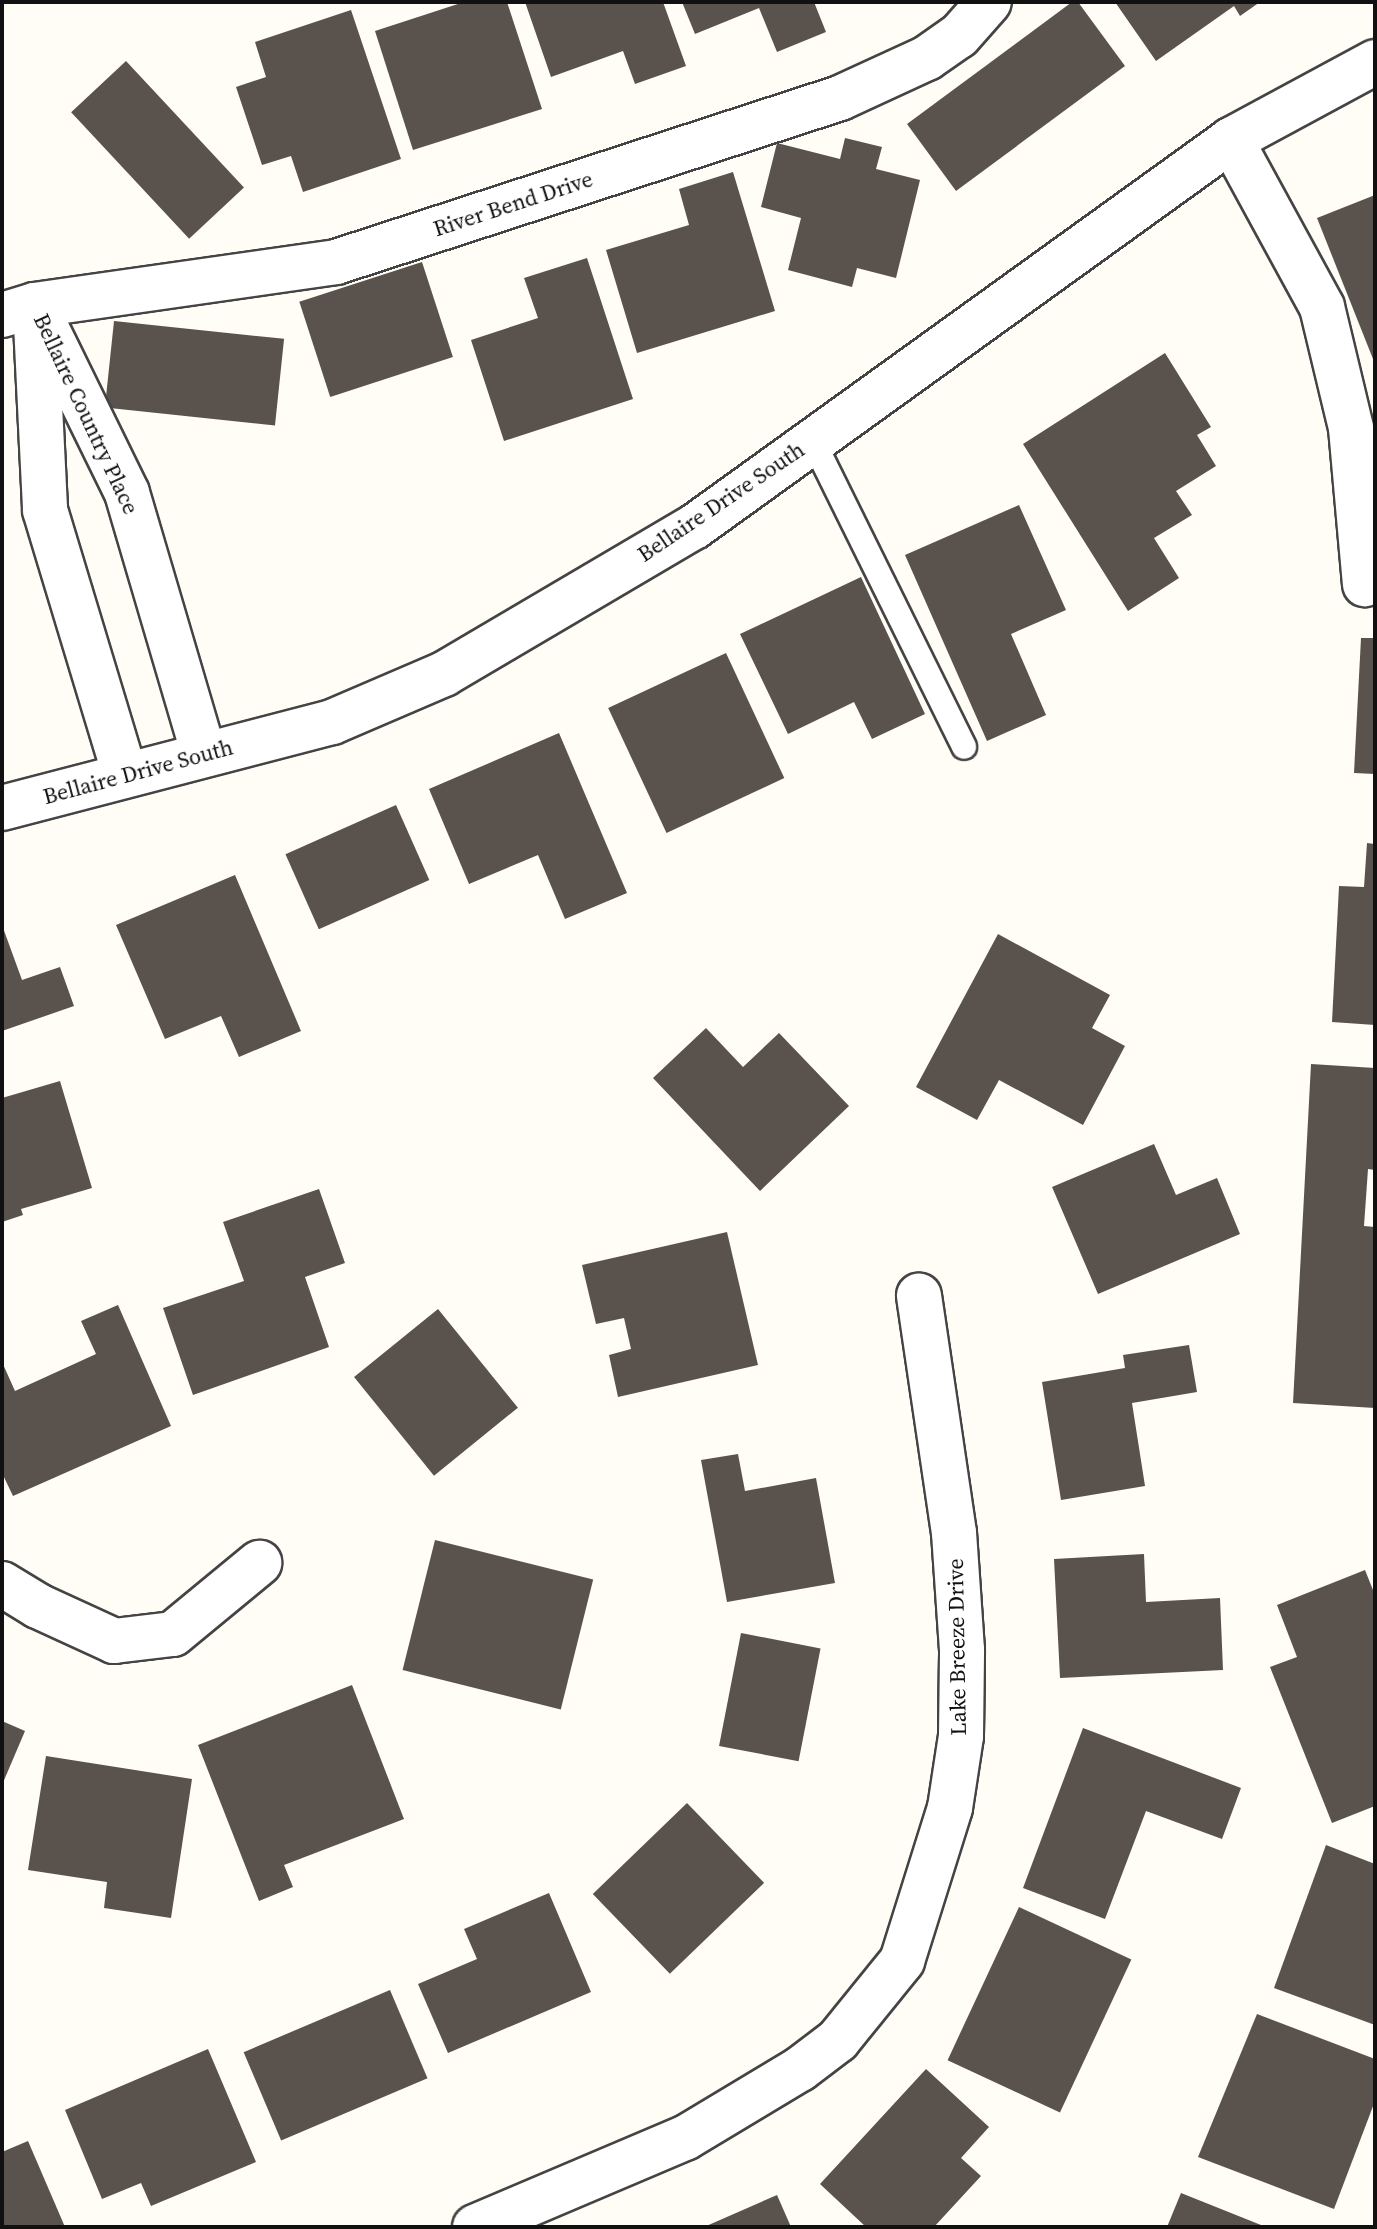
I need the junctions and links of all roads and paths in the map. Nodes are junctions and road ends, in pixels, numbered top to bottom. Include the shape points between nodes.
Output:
1 (989, 2) edge
2 (1375, 62) edge
3 (1231, 140) junction
4 (19, 310) edge
5 (813, 441) junction
6 (1365, 584) dead end
7 (964, 747) dead end
8 (204, 754) junction
9 (125, 775) junction
10 (2, 808) edge
11 (919, 1296) dead end
12 (259, 1563) dead end
13 (2, 1584) edge
14 (475, 2227) edge

1 - 4 street, River Bend Drive via 959,36 927,58 840,98 336,262
2 - 3 street, Bellaire Drive South
3 - 5 street, Bellaire Drive South
3 - 6 street via 1322,307 1351,428
4 - 8 street, Bellaire Country Place via 127,493
4 - 9 street, Bellaire Country Place via 45,510
5 - 7 lane
5 - 8 street, Bellaire Drive South via 694,527 444,674 332,722
8 - 9 street, Bellaire Drive South
9 - 10 street, Bellaire Drive South
11 - 14 street, Lake Breeze Drive via 954,1533 961,1736 950,1808 902,1961 838,2040 800,2069 685,2138
12 - 13 street via 173,1634 114,1641

